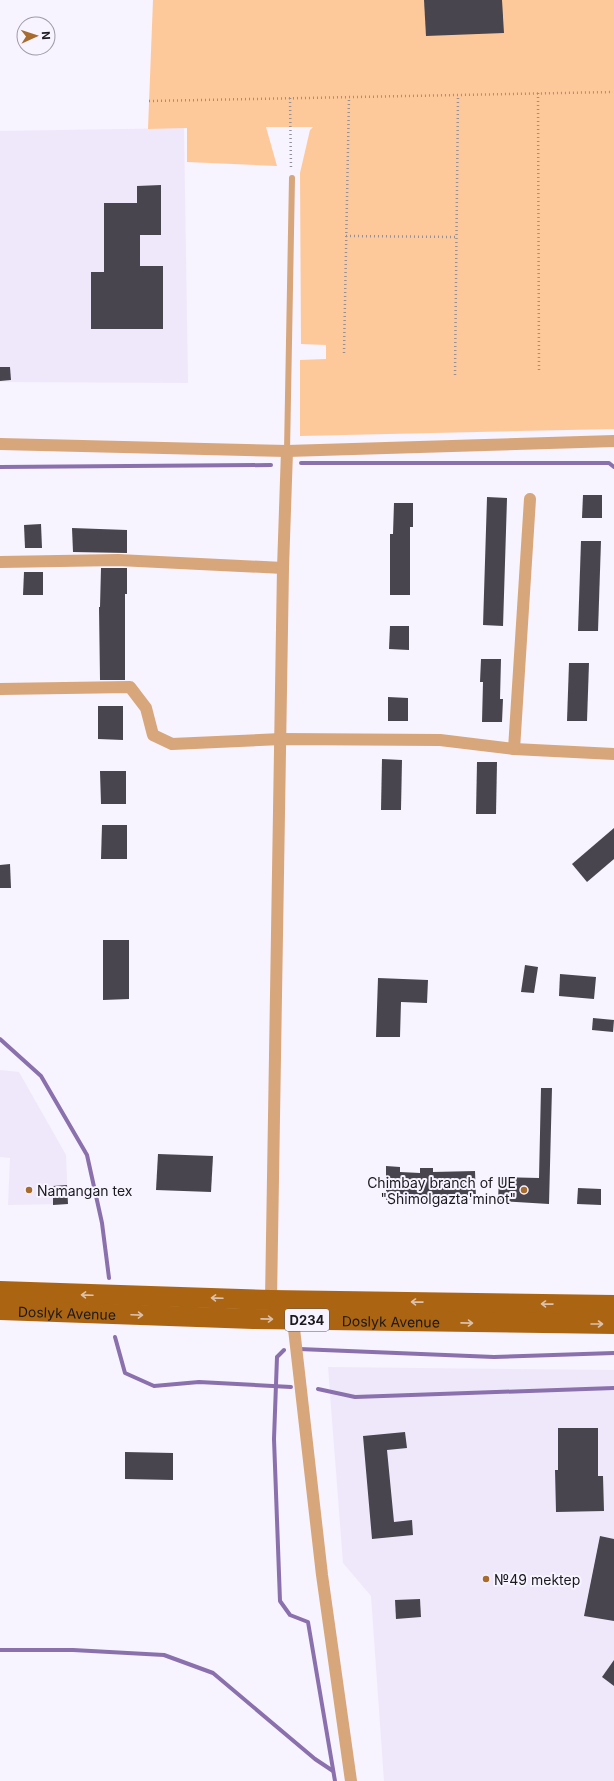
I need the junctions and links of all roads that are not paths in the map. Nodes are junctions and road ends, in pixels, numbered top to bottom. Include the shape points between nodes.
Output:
1 (292, 178) road end
2 (614, 441) edge
3 (0, 444) edge
4 (287, 451) junction
5 (530, 499) dead end
6 (0, 562) edge
7 (283, 568) junction
8 (0, 690) edge
9 (281, 738) junction
10 (514, 749) junction
11 (614, 754) edge
12 (0, 1291) edge
13 (271, 1300) junction
14 (614, 1305) edge
15 (0, 1310) edge
16 (293, 1320) junction
17 (614, 1324) edge
18 (351, 1781) edge

1 - 4 lane
2 - 4 street
3 - 4 street
4 - 7 street
5 - 10 street
6 - 7 street via 118,560
7 - 9 street
8 - 9 street via 130,687 146,708 153,735 172,744
9 - 10 street via 440,740
9 - 13 street
10 - 11 street
13 -> 12 main road, Doslyk Avenue / D234
14 -> 13 main road, Doslyk Avenue / D234
15 -> 16 main road, Doslyk Avenue / D234
16 -> 17 main road, Doslyk Avenue / D234
16 - 18 street via 322,1575

